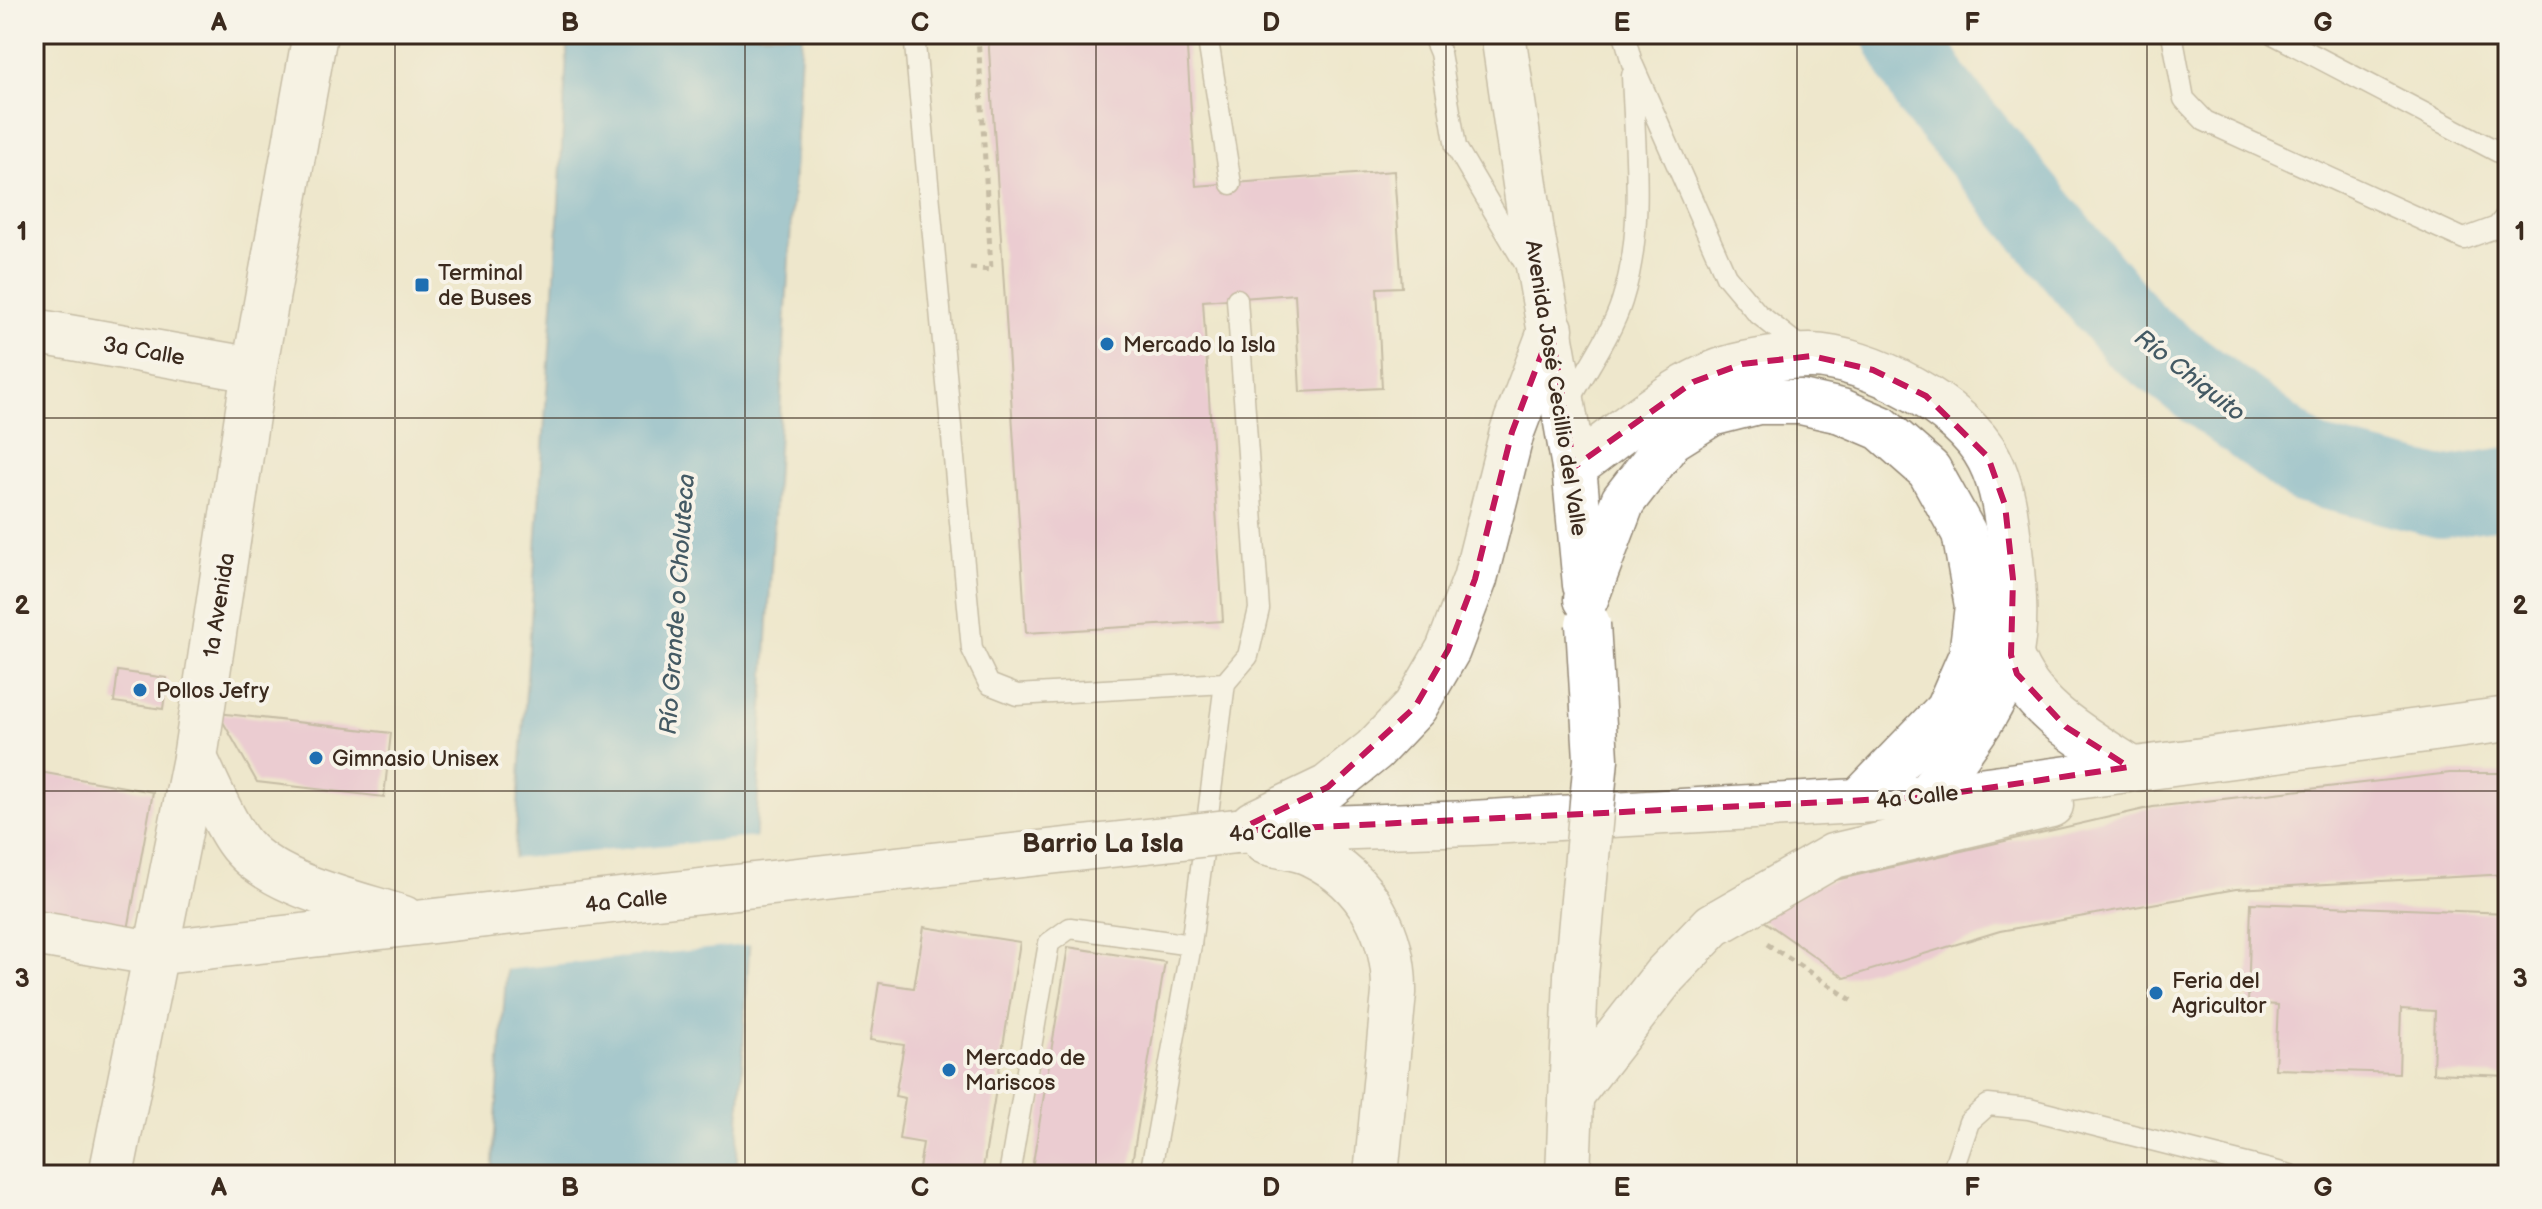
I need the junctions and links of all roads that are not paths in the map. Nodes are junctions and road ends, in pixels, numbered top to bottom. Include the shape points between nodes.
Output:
1 (315, 34) edge
2 (914, 34) edge
3 (1207, 34) edge
4 (1432, 34) edge
5 (1503, 34) edge
6 (1624, 34) edge
7 (2172, 34) edge
8 (2273, 34) edge
9 (1632, 63) junction
10 (2508, 157) edge
11 (1231, 184) dead end
12 (2508, 213) edge
13 (1237, 299) dead end
14 (1548, 313) junction
15 (34, 331) edge
16 (1812, 356) junction
17 (254, 370) junction
18 (1564, 412) junction
19 (1574, 467) junction
20 (1587, 612) junction
21 (2011, 655) junction
22 (1225, 683) junction
23 (2508, 719) edge
24 (2508, 732) edge
25 (195, 758) junction
26 (2129, 767) junction
27 (1927, 797) junction
28 (1859, 801) junction
29 (1236, 831) junction
30 (436, 921) junction
31 (34, 933) edge
32 (1191, 945) junction
33 (153, 953) junction
34 (1573, 1093) junction
35 (111, 1175) edge
36 (1009, 1175) edge
37 (1150, 1175) edge
38 (1376, 1175) edge
39 (1568, 1175) edge
40 (1951, 1175) edge
41 (2290, 1175) edge

1 - 17 street, 1a Avenida
2 - 22 lane via 972,649 989,684 1017,695
3 - 11 lane
4 - 14 lane via 1456,147
5 - 14 street, Avenida José Cecillio del Valle
6 - 9 lane
7 - 12 lane via 2184,99 2205,121 2464,239 2497,227
8 - 10 lane
9 - 16 lane via 1726,276 1757,313
9 - 18 lane via 1635,247 1621,303
13 - 22 lane via 1259,609 1248,656
14 - 18 street, Avenida José Cecillio del Valle
14 - 29 street via 1475,579 1448,650 1415,707 1328,787
15 - 17 street, 3a Calle
16 - 19 street via 1742,364 1693,382
16 - 21 street via 1873,370 1926,396 1988,457 2005,505 2013,579
17 - 25 street, 1a Avenida
18 - 19 street, Avenida José Cecillio del Valle
19 - 20 street, Avenida José Cecillio del Valle
20 - 28 street via 1623,501 1671,439 1711,414 1758,402 1801,402 1881,428 1929,470 1964,533 1977,606 1971,655 1947,710
20 - 34 street, Avenida José Cecillio del Valle, bridge via 1596,759 1576,976
21 - 26 street via 2017,674 2066,727
21 - 27 street via 1999,689
22 - 32 lane
23 - 26 street, 4a Calle
24 - 34 street via 2407,757 2095,795 1833,856 1713,925 1665,975
25 - 30 street via 238,842 253,857 290,879
25 - 33 street, 1a Avenida
26 - 27 street, 4a Calle
27 - 28 street, 4a Calle
28 - 29 street, 4a Calle
29 - 30 street, 4a Calle, bridge
29 - 38 street via 1311,853 1339,871 1362,892 1386,936 1394,993
30 - 33 street, 4a Calle
31 - 33 street, 4a Calle
32 - 36 lane via 1070,928 1049,943
32 - 37 lane
33 - 35 street, 1a Avenida
34 - 39 street, Avenida José Cecillio del Valle
40 - 41 lane via 1969,1122 1988,1105 2029,1109

